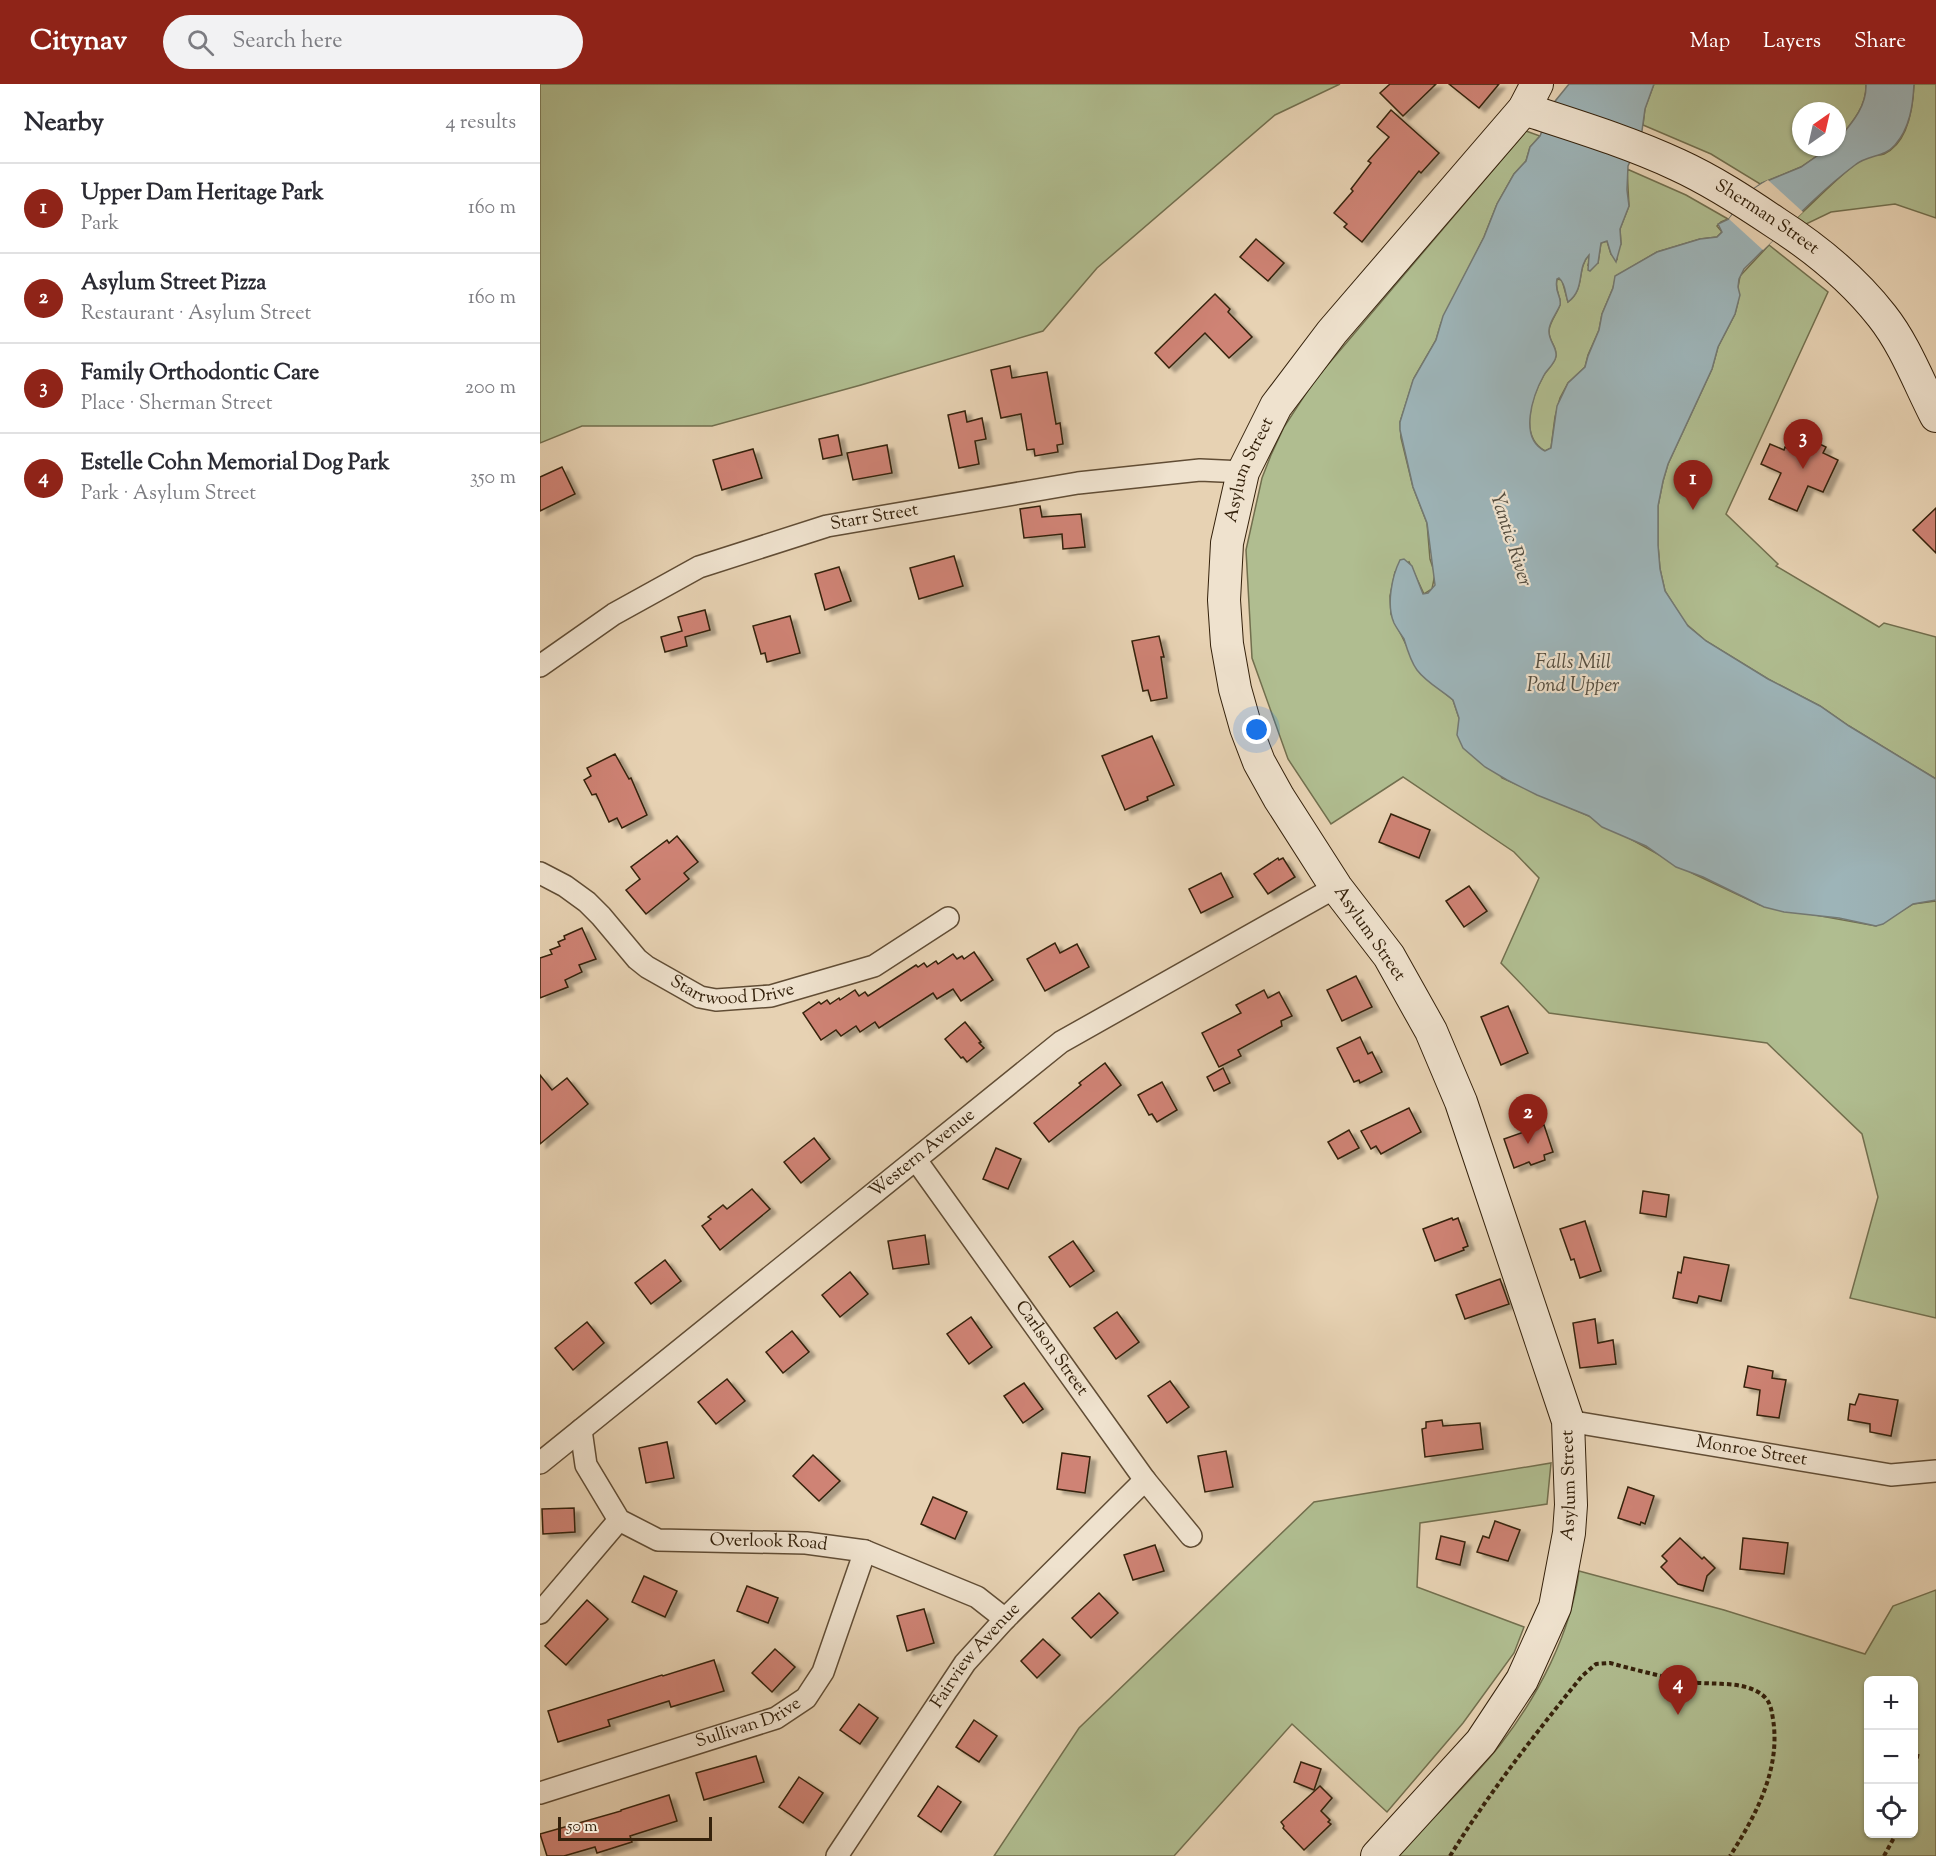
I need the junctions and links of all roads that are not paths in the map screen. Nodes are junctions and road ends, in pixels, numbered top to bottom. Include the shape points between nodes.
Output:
1 (1536, 103) edge
2 (1936, 416) edge
3 (1243, 472) junction
4 (540, 666) edge
5 (540, 873) edge
6 (1336, 887) junction
7 (948, 918) dead end
8 (916, 1160) junction
9 (1568, 1421) junction
10 (580, 1430) junction
11 (540, 1463) edge
12 (1936, 1471) edge
13 (1145, 1480) junction
14 (620, 1520) junction
15 (1191, 1536) dead end
16 (865, 1551) junction
17 (540, 1613) edge
18 (1005, 1619) junction
19 (540, 1793) edge
20 (837, 1856) edge
21 (1377, 1856) edge

1 - 2 street, Sherman Street via 1698,174 1808,244 1884,318
1 - 3 street, Asylum Street via 1332,332 1276,406
3 - 4 street, Starr Street via 1200,470 1078,483 827,526 699,567 614,614
3 - 6 street, Asylum Street via 1227,543 1224,600 1235,689 1259,762
5 - 7 street, Starrwood Drive via 586,902 647,967 700,997 716,1000 771,996 874,966
6 - 8 street, Western Avenue via 1061,1042
6 - 9 street, Asylum Street via 1389,956 1431,1031 1461,1102
8 - 10 street, Western Avenue
8 - 13 street, Carlson Street
9 - 12 street, Monroe Street via 1891,1475
9 - 21 street, Asylum Street via 1571,1506 1555,1607 1522,1680 1481,1743
10 - 11 street, Western Avenue
10 - 14 street via 586,1465
13 - 15 street, Carlson Street
13 - 18 street, Fairview Avenue
14 - 16 street, Overlook Road via 658,1540 806,1543
14 - 17 street
16 - 18 street, Overlook Road via 977,1597
16 - 19 street, Sullivan Drive via 823,1672 806,1698 776,1718
18 - 20 street, Fairview Avenue via 965,1663

